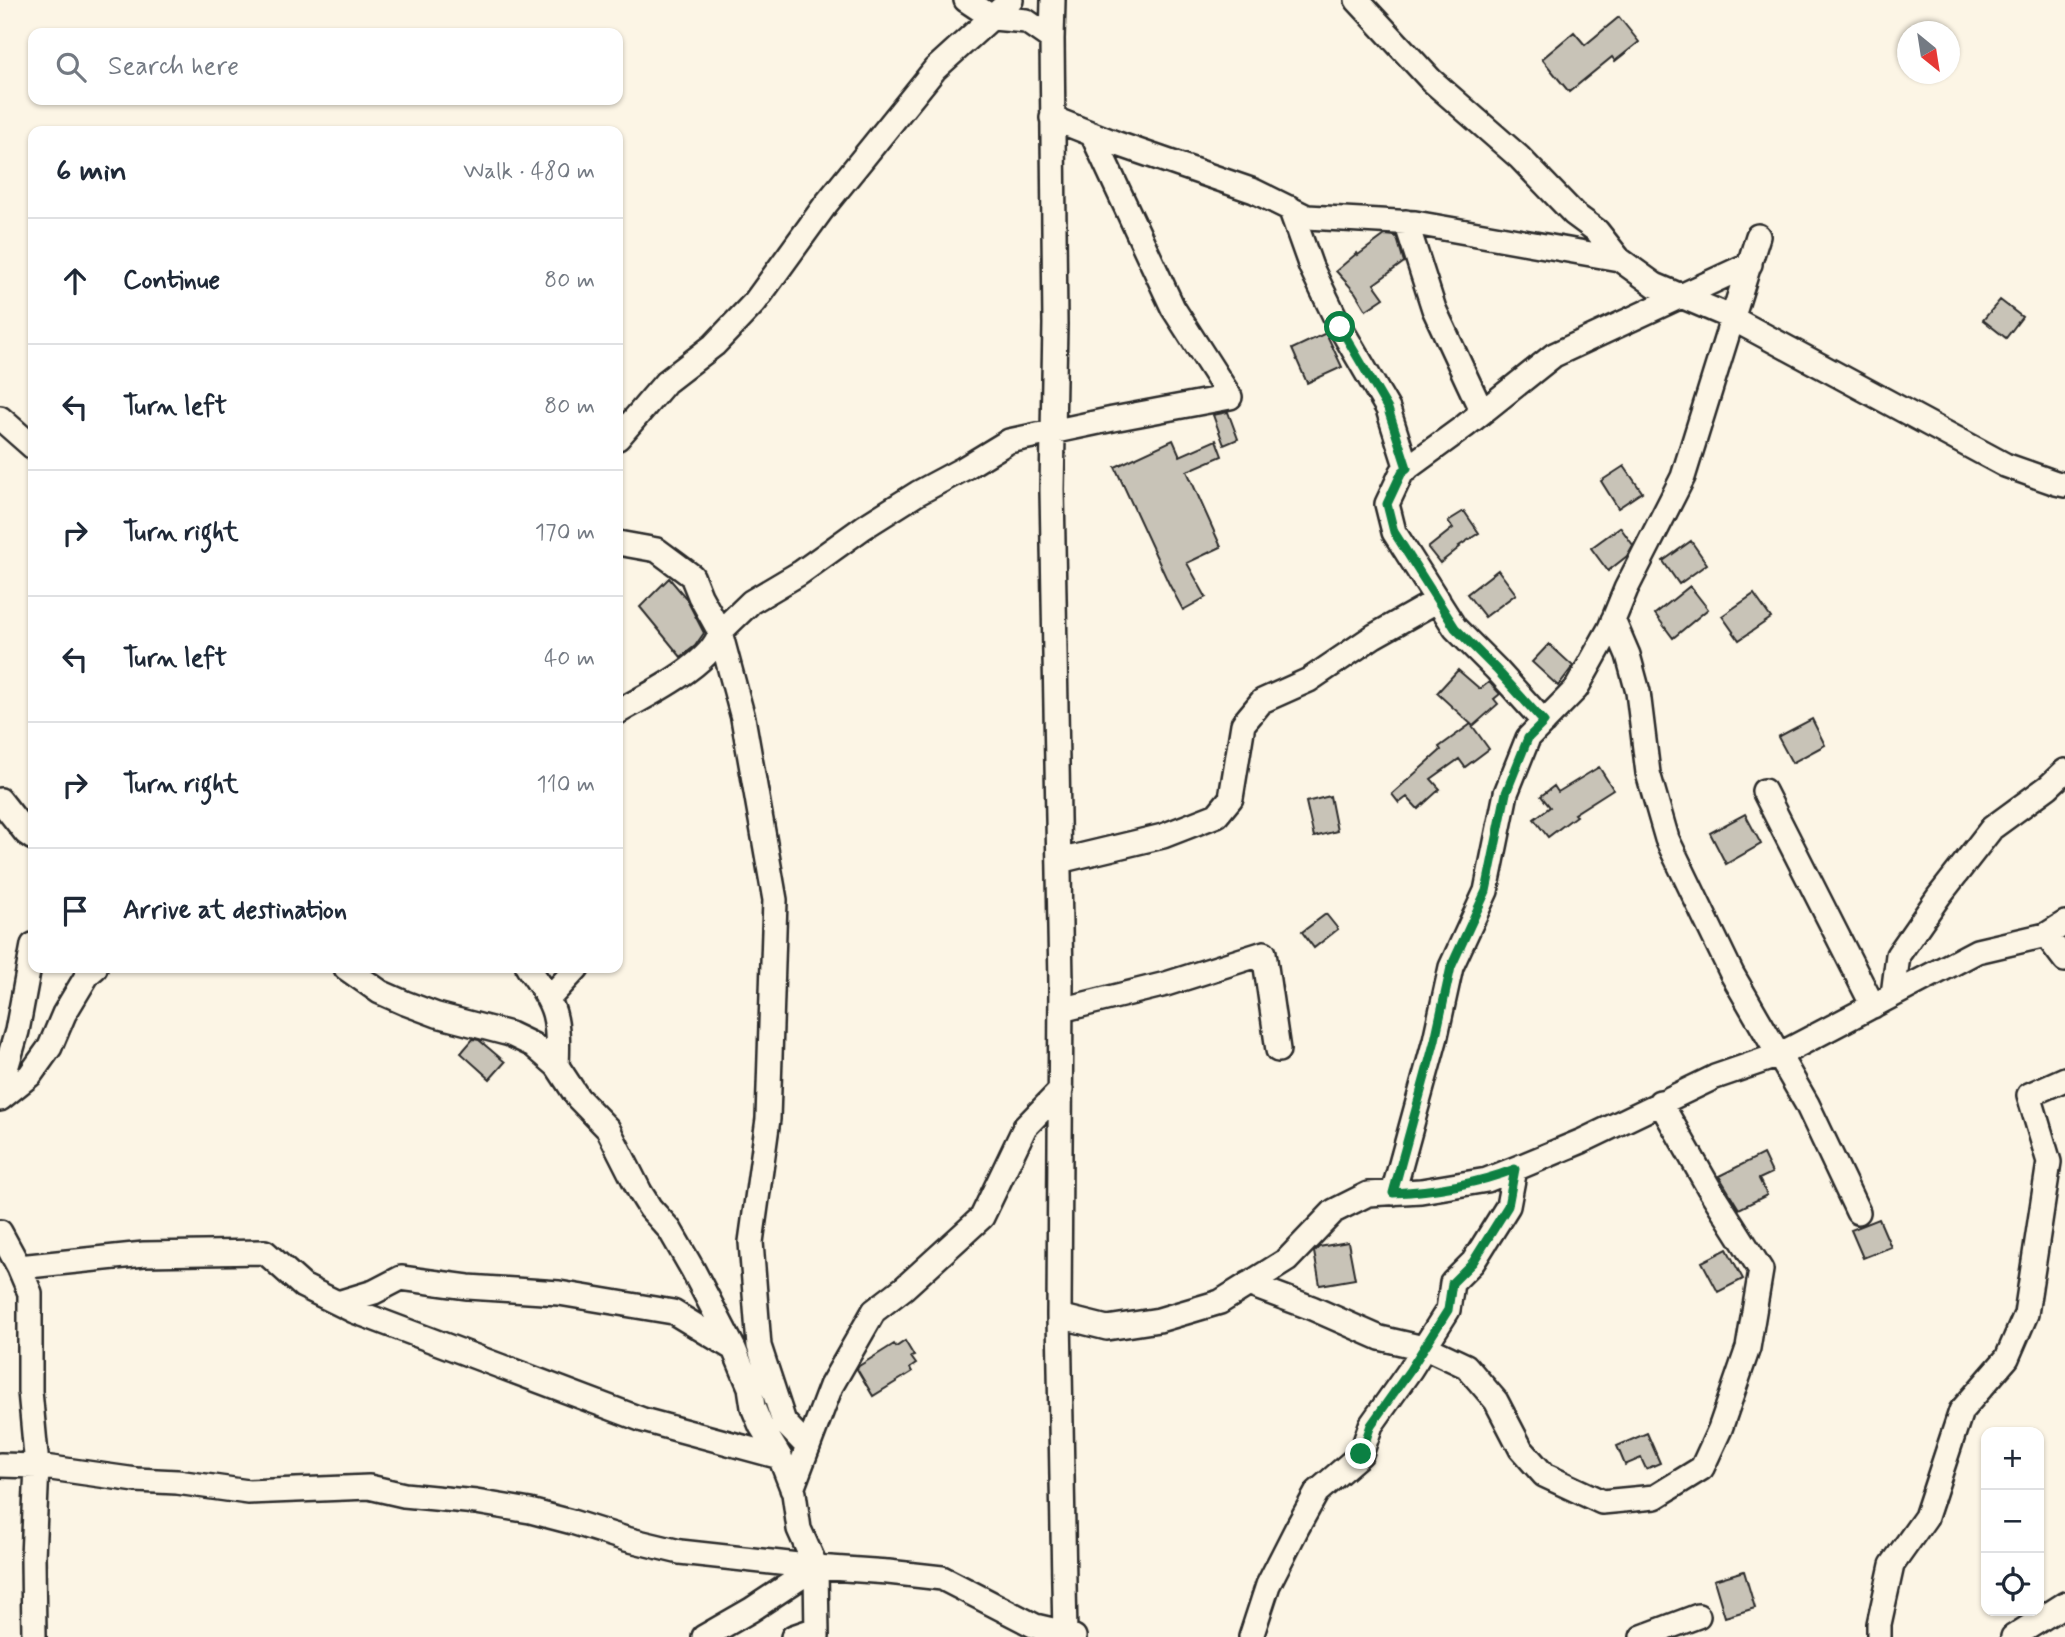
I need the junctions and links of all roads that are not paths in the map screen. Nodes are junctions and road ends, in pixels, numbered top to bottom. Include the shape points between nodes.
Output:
1 (965, 0) edge
2 (1011, 0) edge
3 (1053, 0) edge
4 (1357, 0) edge
5 (993, 18) junction
6 (1052, 39) junction
7 (1052, 118) junction
8 (1092, 134) junction
9 (1290, 208) junction
10 (1406, 222) junction
11 (1758, 236) dead end
12 (1619, 259) junction
13 (1750, 264) junction
14 (1680, 296) junction
15 (1733, 319) junction
16 (1482, 412) junction
17 (0, 418) edge
18 (1053, 432) junction
19 (623, 433) edge
20 (28, 443) edge
21 (1407, 468) junction
22 (2065, 485) edge
23 (623, 544) edge
24 (1438, 600) junction
25 (1613, 620) junction
26 (720, 632) junction
27 (623, 709) edge
28 (1544, 722) junction
29 (2065, 771) edge
30 (1764, 790) dead end
31 (0, 800) edge
32 (28, 832) edge
33 (1059, 861) junction
34 (2055, 929) edge
35 (2065, 960) edge
36 (28, 972) edge
37 (89, 973) edge
38 (353, 973) edge
39 (532, 973) edge
40 (572, 973) edge
41 (1893, 995) junction
42 (549, 998) junction
43 (1872, 1006) junction
44 (1061, 1010) junction
45 (1278, 1050) dead end
46 (1779, 1055) junction
47 (557, 1066) junction
48 (2065, 1079) edge
49 (0, 1089) edge
50 (1061, 1090) junction
51 (0, 1099) edge
52 (1660, 1102) junction
53 (1515, 1169) junction
54 (1393, 1193) junction
55 (1858, 1212) dead end
56 (0, 1232) edge
57 (19, 1267) junction
58 (1248, 1284) junction
59 (338, 1303) junction
60 (1059, 1316) junction
61 (734, 1349) junction
62 (1424, 1349) junction
63 (808, 1447) junction
64 (780, 1457) junction
65 (0, 1465) edge
66 (37, 1466) junction
67 (792, 1489) junction
68 (816, 1567) junction
69 (2065, 1604) edge
70 (1698, 1616) dead end
71 (816, 1633) edge
72 (1068, 1635) edge
73 (34, 1637) edge
74 (704, 1637) edge
75 (793, 1637) edge
76 (1251, 1637) edge
77 (1642, 1637) edge
78 (1879, 1637) edge
79 (2013, 1637) edge

1 - 5 street
2 - 5 street
3 - 6 street
4 - 12 street via 1431,80 1597,231
5 - 6 street via 1026,21
5 - 19 street via 935,69 826,204 755,302 714,345 666,382
6 - 7 street
7 - 8 street
7 - 18 street
8 - 9 street
8 - 18 street via 1173,308 1230,397
9 - 10 street via 1307,217
9 - 21 street via 1340,327 1388,409
10 - 12 street
10 - 16 street via 1434,309
11 - 13 street
12 - 14 street via 1655,285
13 - 14 street
13 - 15 street
14 - 15 street
14 - 16 street via 1554,355
15 - 22 street via 2005,465
15 - 25 street via 1683,477
16 - 21 street
17 - 20 street
18 - 26 street via 1009,441 918,493 751,602
18 - 33 street
21 - 24 street via 1387,504 1394,532
23 - 26 street via 657,550 692,576
24 - 28 street via 1455,628
24 - 33 street via 1309,680 1262,701 1243,724 1231,799 1217,815 1163,836
25 - 28 street via 1576,689
25 - 46 street via 1639,692 1648,773 1667,839 1732,974
26 - 27 street via 695,666
26 - 63 street via 743,718 775,900 768,1119 751,1242 759,1346 784,1422
28 - 54 street via 1528,738 1506,793 1486,891 1451,967
29 - 41 street via 1992,828 1939,896 1898,955
30 - 43 street
31 - 32 street
33 - 44 street
34 - 35 street
34 - 41 street via 1977,951
36 - 49 street
37 - 51 street via 30,1075
38 - 47 street via 405,1003 510,1034 533,1045
39 - 42 street
40 - 42 street
41 - 43 street
42 - 47 street via 558,1023
43 - 46 street
44 - 45 street via 1264,953
44 - 50 street
46 - 52 street
46 - 55 street
47 - 61 street via 578,1098 608,1129 640,1192 693,1270
48 - 78 street via 2029,1096 2049,1162 2026,1314 2007,1357 1961,1411 1926,1517 1892,1565
50 - 60 street
50 - 63 street via 1025,1127 982,1217 874,1311 831,1386
52 - 53 street
52 - 62 street via 1761,1269 1748,1348 1702,1468 1655,1497 1602,1502 1544,1475 1521,1449 1496,1401 1466,1366
53 - 54 street via 1487,1180
53 - 62 street via 1508,1206 1473,1262 1452,1283 1448,1310
54 - 58 street via 1368,1194 1334,1211 1287,1260
56 - 57 street
57 - 59 street via 144,1254 265,1252 303,1286
57 - 66 street via 30,1293 30,1391
58 - 60 street via 1220,1302 1159,1320 1107,1328
58 - 62 street via 1380,1338
59 - 61 street via 401,1278 559,1293 673,1312
59 - 64 street via 643,1420
60 - 72 street
61 - 64 street via 757,1417
62 - 76 street via 1371,1425 1361,1454 1317,1492 1268,1585
63 - 67 street
64 - 67 street
65 - 66 street
66 - 68 street via 248,1492 369,1487 530,1511 680,1552
66 - 73 street
67 - 68 street via 799,1528
68 - 71 street
68 - 72 street via 942,1578 1035,1626
68 - 74 street
69 - 79 street
70 - 77 street
71 - 75 street

